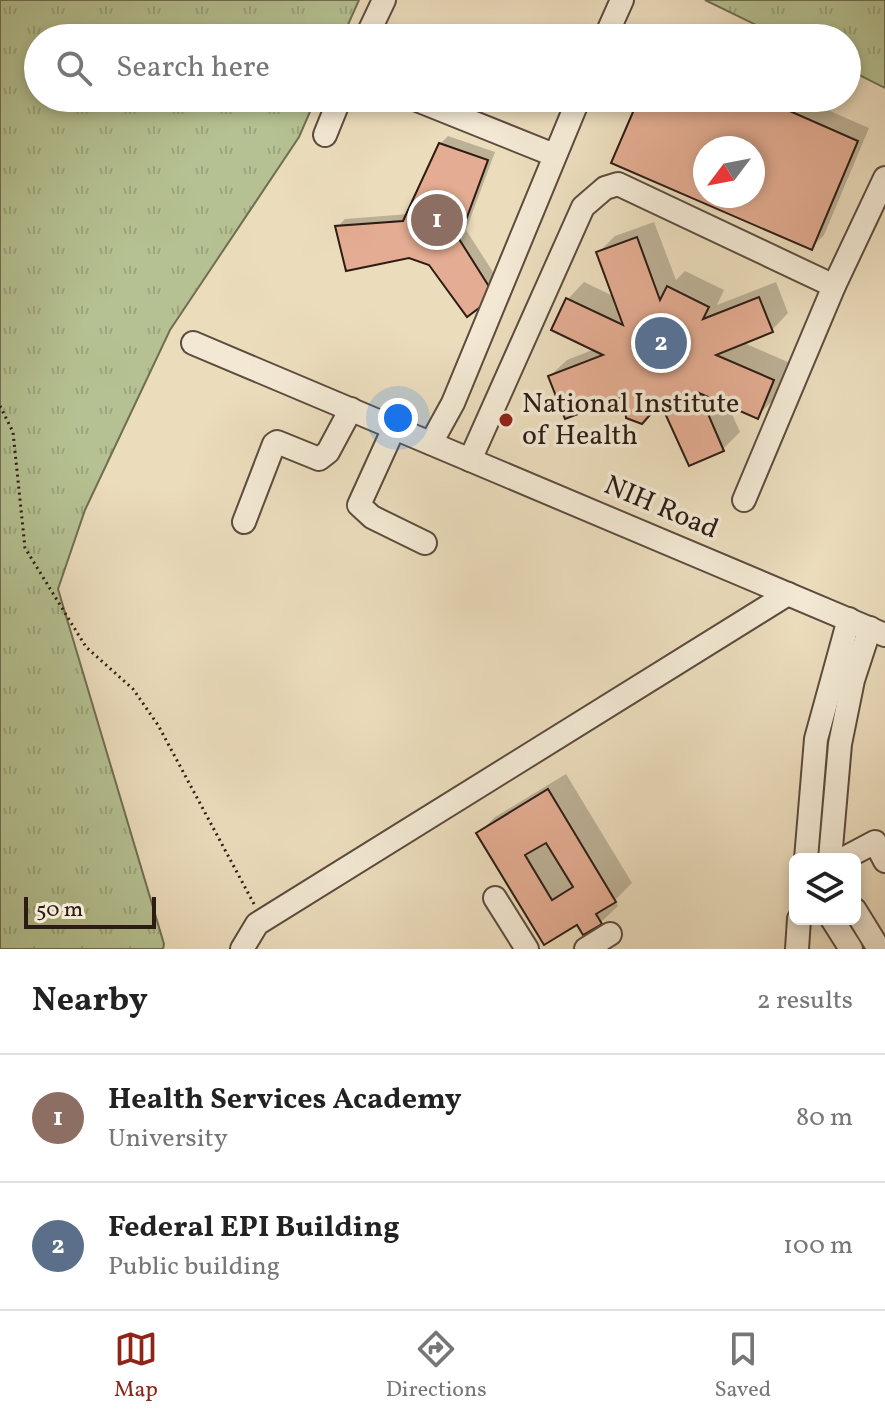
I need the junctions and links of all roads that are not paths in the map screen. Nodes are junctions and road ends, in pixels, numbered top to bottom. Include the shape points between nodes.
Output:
1 (384, 0) edge
2 (622, 0) edge
3 (373, 24) edge
4 (611, 24) edge
5 (334, 112) edge
6 (447, 112) edge
7 (573, 112) edge
8 (325, 135) dead end
9 (554, 155) junction
10 (885, 178) edge
11 (834, 286) junction
12 (193, 343) dead end
13 (351, 409) junction
14 (394, 428) junction
15 (431, 443) junction
16 (470, 460) junction
17 (744, 500) dead end
18 (244, 522) dead end
19 (425, 543) dead end
20 (788, 594) junction
21 (849, 619) junction
22 (878, 631) edge
23 (806, 853) edge
24 (831, 853) edge
25 (854, 853) edge
26 (885, 861) edge
27 (495, 898) dead end
28 (861, 920) edge
29 (799, 925) edge
30 (836, 925) edge
31 (610, 934) dead end
32 (242, 949) edge
33 (527, 949) edge
34 (586, 949) edge
35 (797, 949) edge
36 (851, 949) edge
37 (879, 949) edge

1 - 3 street
2 - 4 street
5 - 8 street
6 - 9 street
7 - 9 street
9 - 15 street via 453,403
10 - 11 street
11 - 16 street via 618,184 605,188 583,207
11 - 17 street
12 - 13 street, NIH Road
13 - 14 street, NIH Road
13 - 18 street via 319,459 274,444
14 - 15 street, NIH Road
14 - 19 street via 359,505
15 - 16 street, NIH Road
16 - 20 street, NIH Road
20 - 21 street, NIH Road
20 - 32 street via 257,924
21 - 22 street, NIH Road
21 - 23 street via 816,739
22 - 24 street via 853,680 840,744
25 - 26 street via 875,842
27 - 33 street
28 - 37 street
29 - 35 street
30 - 36 street
31 - 34 street

